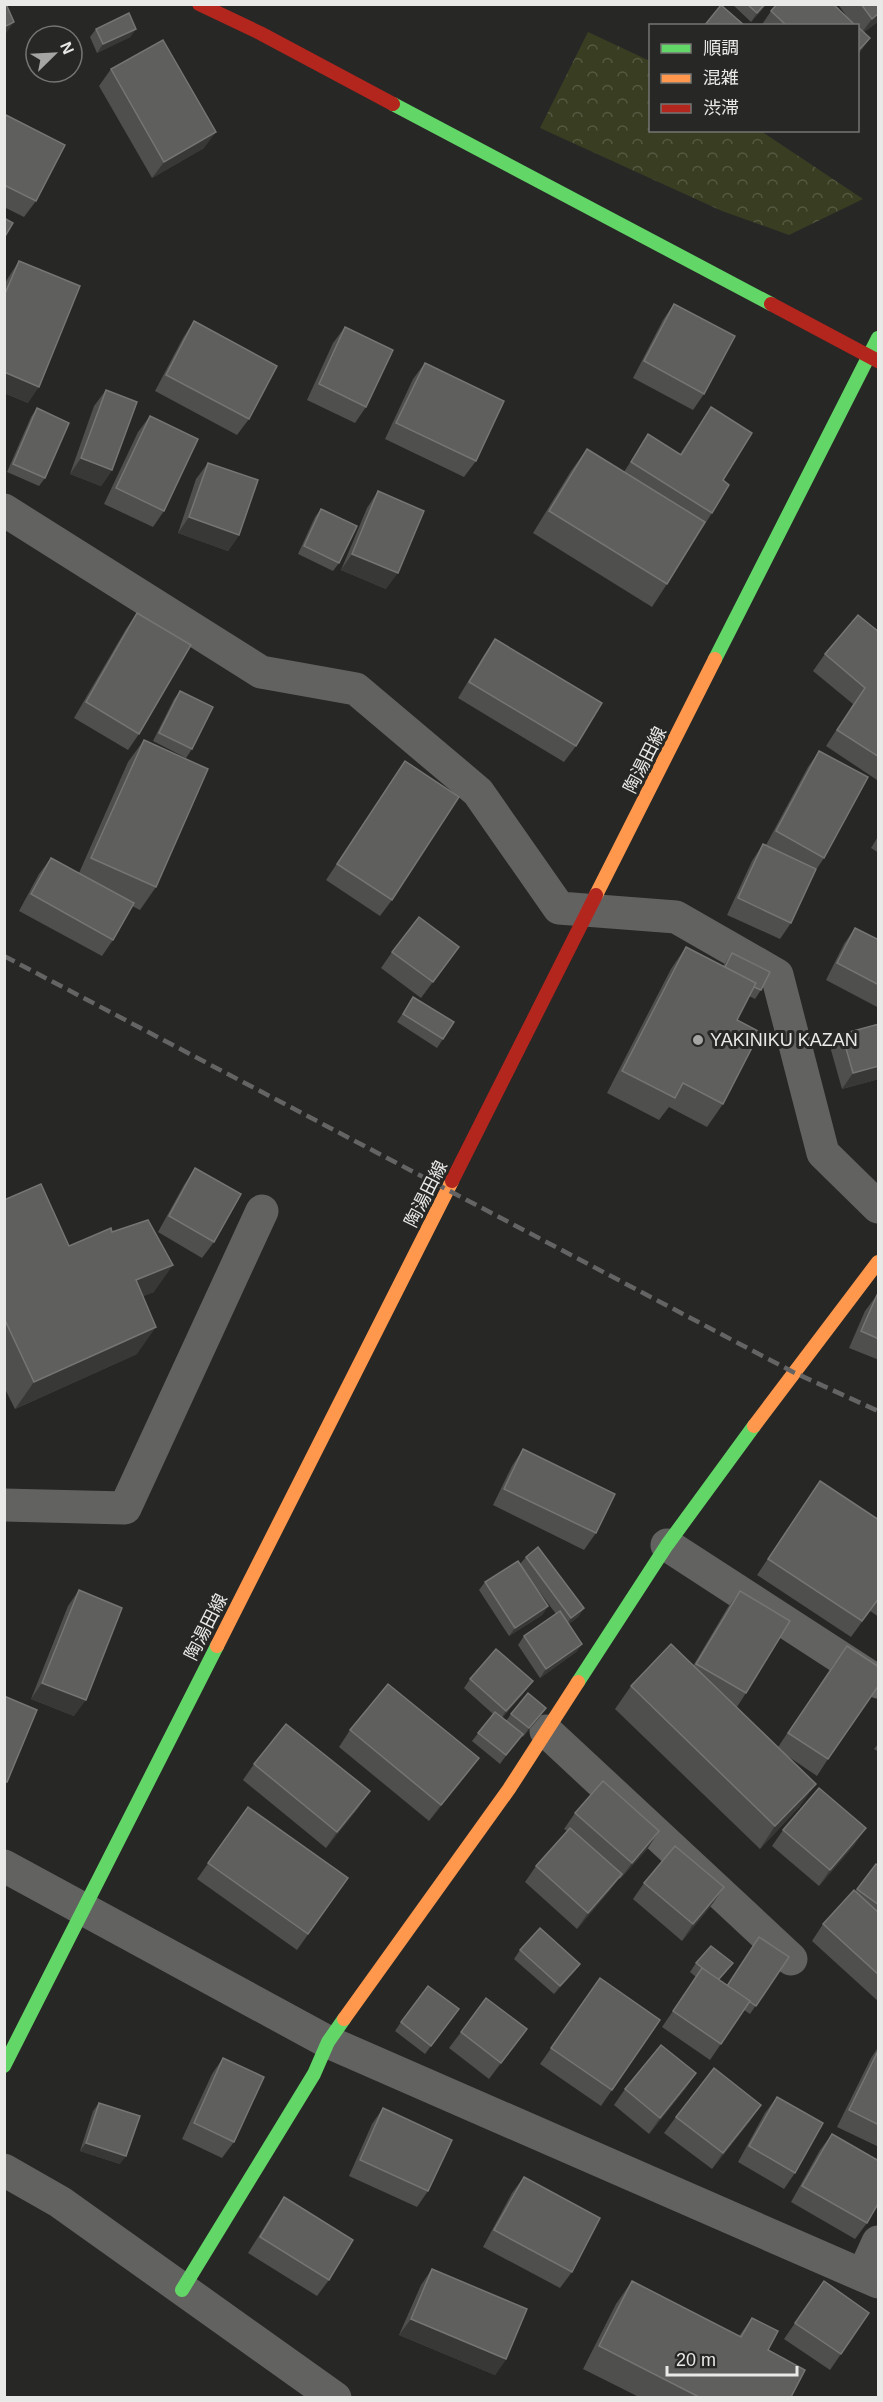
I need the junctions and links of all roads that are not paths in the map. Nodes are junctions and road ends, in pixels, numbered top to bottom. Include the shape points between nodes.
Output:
1 (199, 4) edge
2 (879, 338) edge
3 (874, 358) edge
4 (4, 510) edge
5 (879, 1208) edge
6 (262, 1211) dead end
7 (879, 1262) edge
8 (4, 1505) edge
9 (667, 1545) junction
10 (879, 1682) edge
11 (546, 1731) junction
12 (4, 1866) edge
13 (83, 1910) junction
14 (791, 1959) edge
15 (328, 2042) junction
16 (4, 2066) edge
17 (4, 2170) edge
18 (879, 2242) edge
19 (871, 2278) edge
20 (182, 2290) junction
21 (335, 2397) edge

1 - 3 street
2 - 3 street, 陶湯田線
3 - 13 street, 陶湯田線
4 - 5 street via 261,672 356,689 478,792 559,908 676,917 777,975 823,1153
6 - 8 street via 125,1508
7 - 9 street
9 - 10 street
9 - 11 street
11 - 14 street
11 - 15 street
12 - 13 street
13 - 15 street
13 - 16 street, 陶湯田線
15 - 19 street
15 - 20 street via 314,2074
17 - 20 street via 60,2202
18 - 19 street
20 - 21 street

